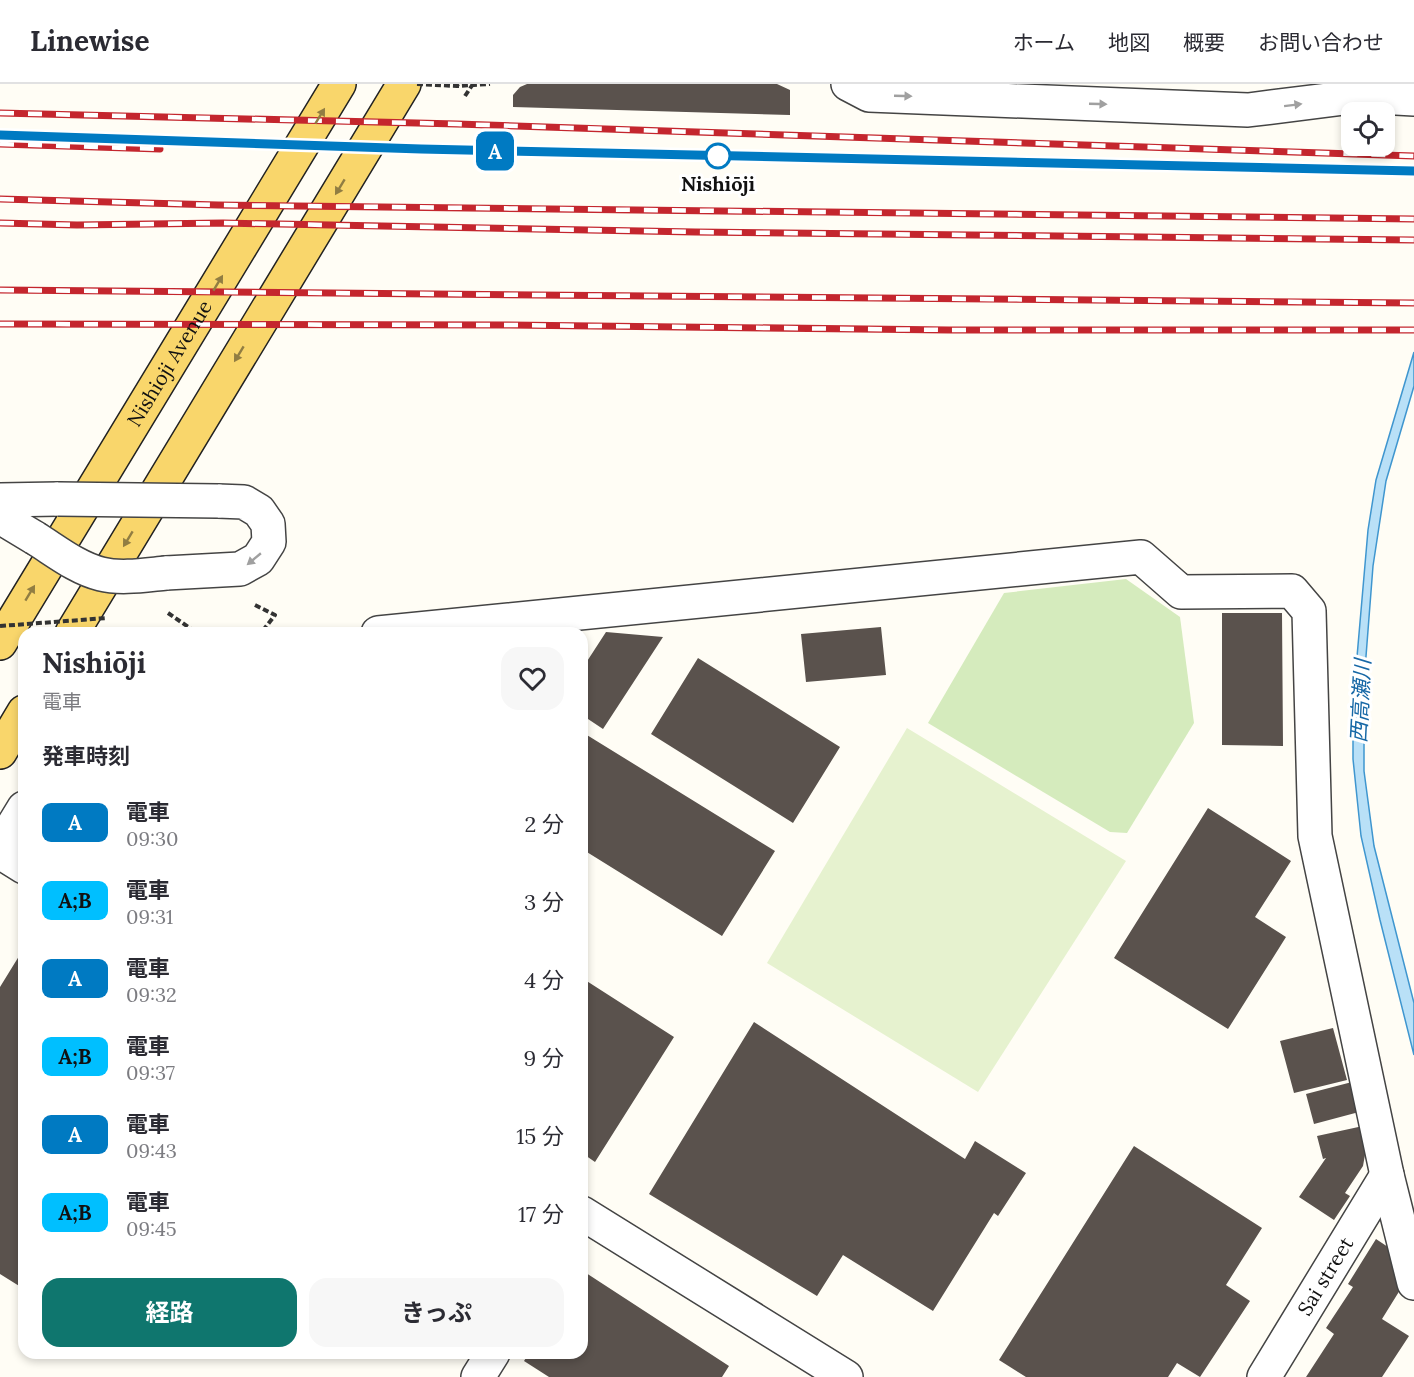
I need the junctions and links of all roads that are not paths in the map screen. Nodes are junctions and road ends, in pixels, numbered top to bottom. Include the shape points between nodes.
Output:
1 (339, 84) edge
2 (404, 84) edge
3 (848, 84) edge
4 (1350, 90) edge
5 (1414, 99) edge
6 (0, 500) edge
7 (0, 517) edge
8 (76, 627) edge
9 (438, 627) edge
10 (0, 643) edge
11 (18, 722) edge
12 (0, 752) edge
13 (18, 818) edge
14 (0, 847) edge
15 (0, 852) edge
16 (18, 863) edge
17 (1387, 1175) junction
18 (588, 1217) edge
19 (1414, 1283) edge
20 (489, 1359) edge
21 (478, 1377) edge
22 (846, 1377) edge
23 (1264, 1377) edge

10 -> 1 main road, Nishioji Avenue
2 -> 8 main road
3 -> 4 street via 869,95 1248,110
4 - 5 street
6 -> 7 street, bridge via 244,502 259,511 268,524 269,542 258,560 240,569 120,576 83,567
9 - 17 street via 1141,557 1181,592 1292,591 1309,611 1315,836
11 - 12 main road
13 - 14 street
15 - 16 street
17 - 19 street
17 - 23 street, Sai street
18 - 22 street
20 - 21 street

